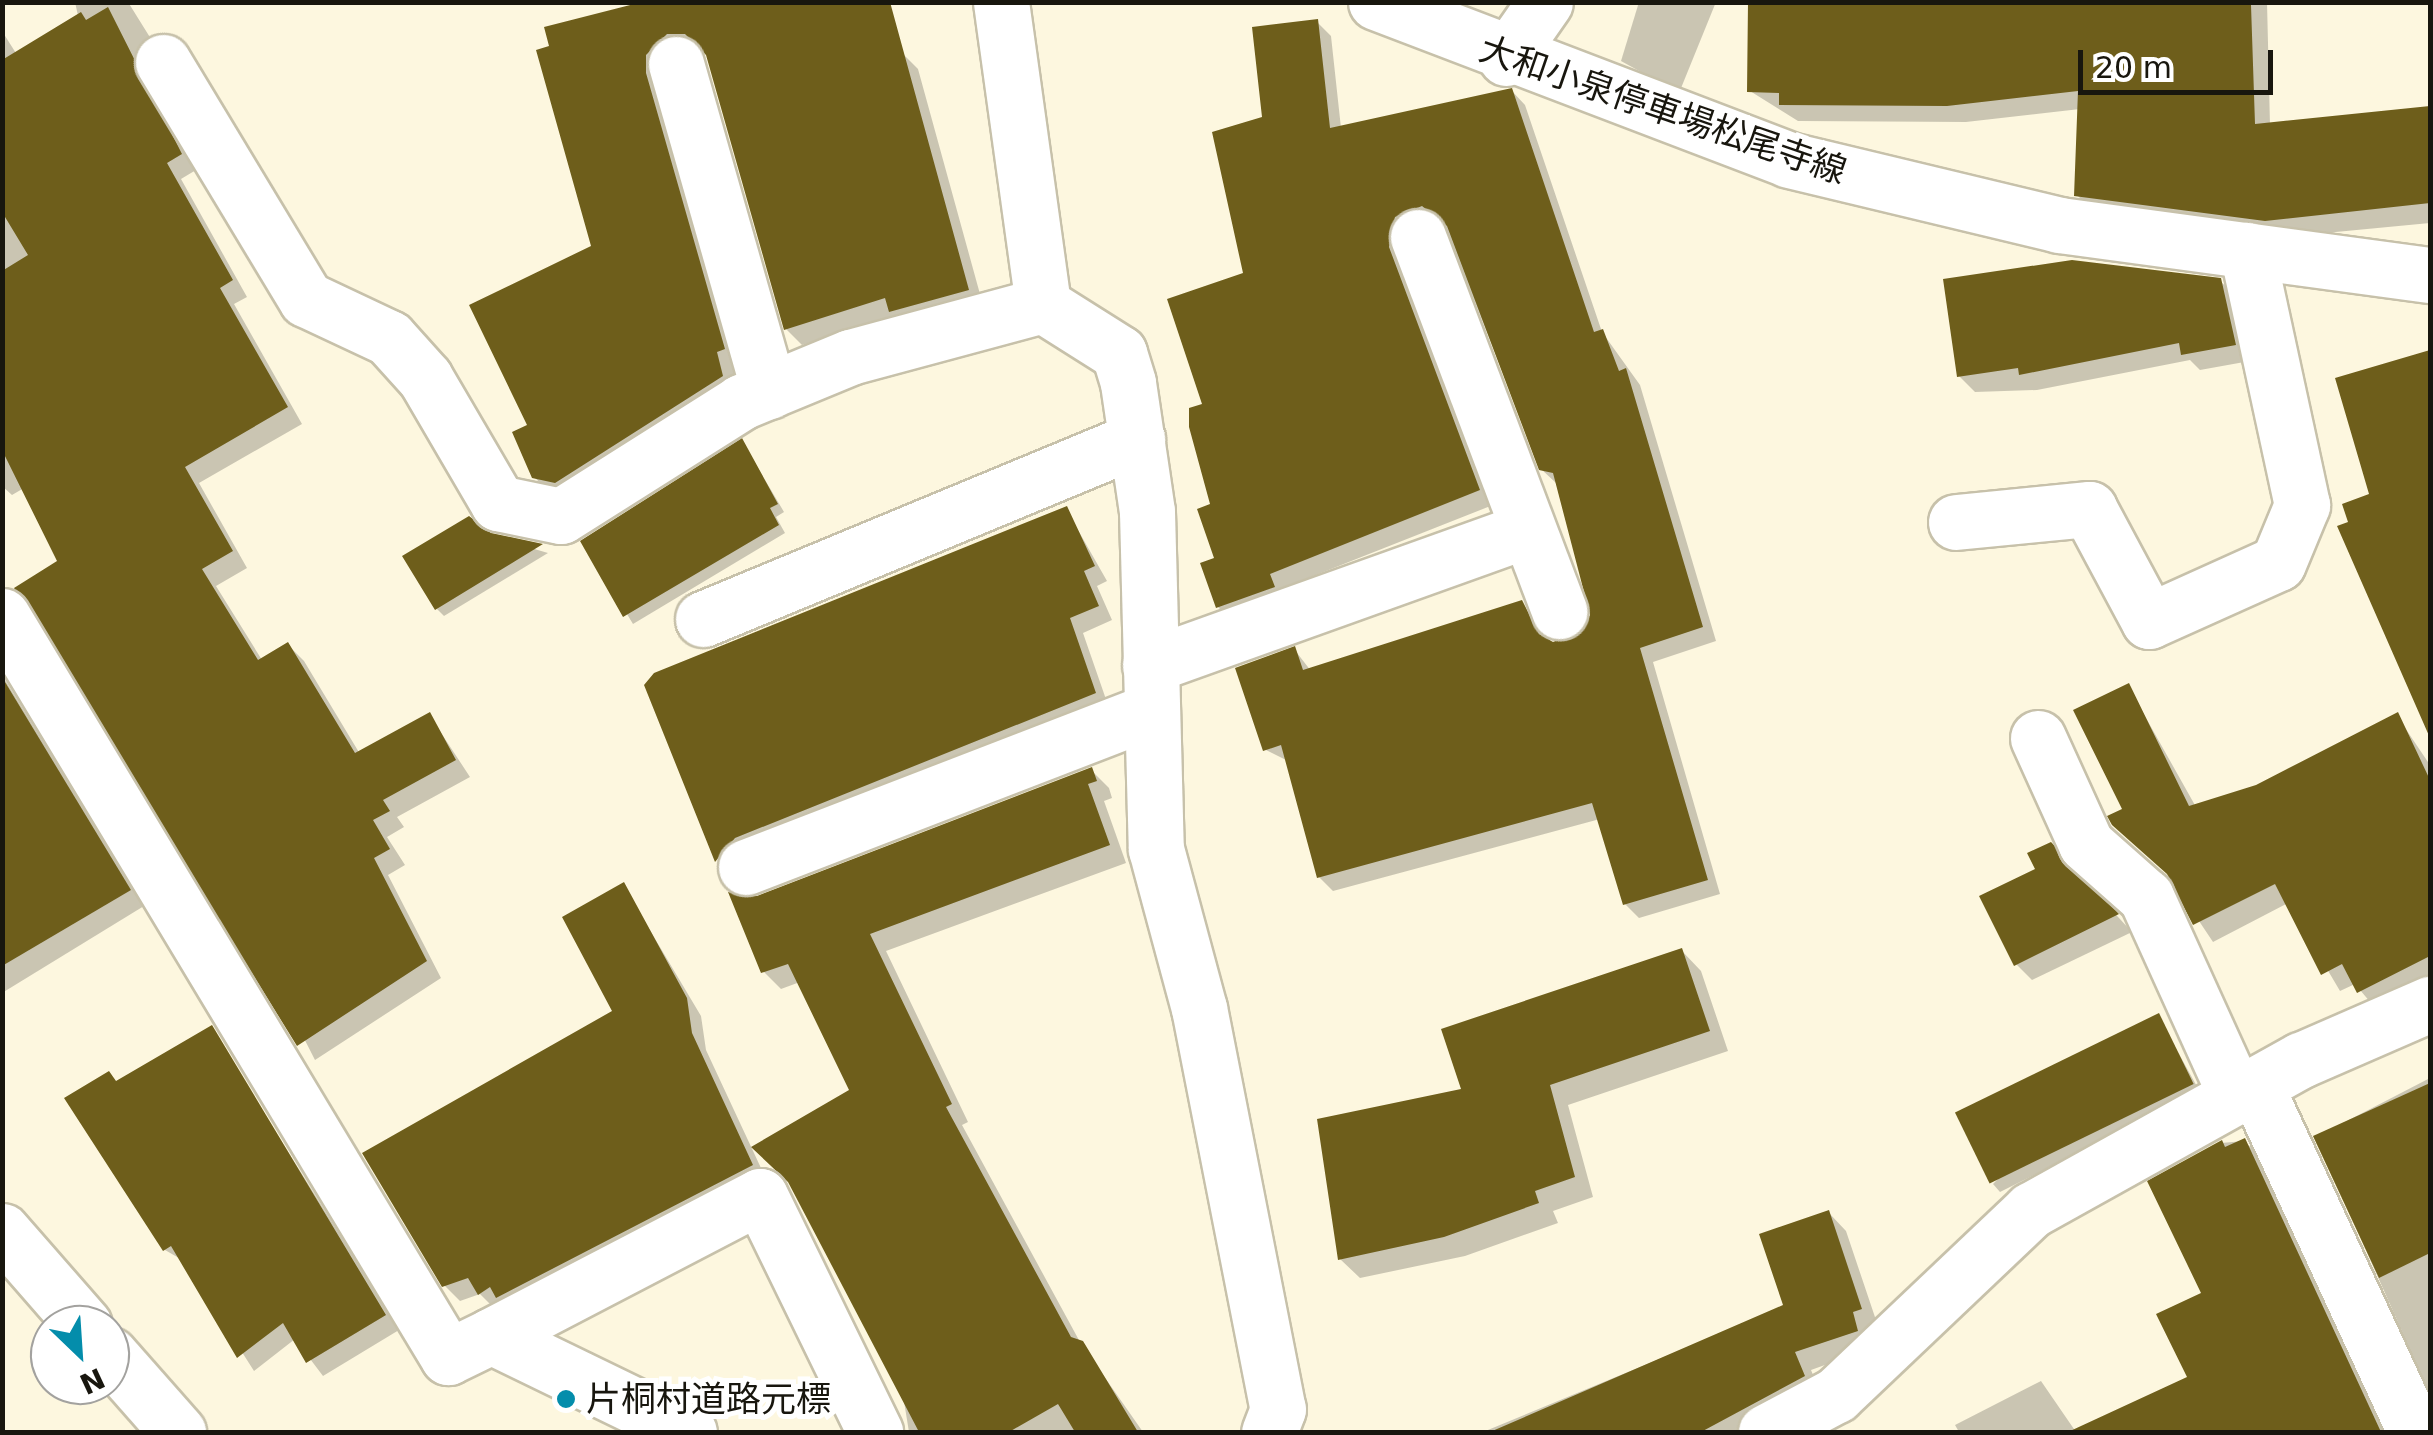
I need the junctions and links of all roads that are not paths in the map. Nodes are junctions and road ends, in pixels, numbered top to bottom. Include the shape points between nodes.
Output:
1 (1001, 2) edge
2 (1376, 2) edge
3 (1545, 2) edge
4 (1506, 58) junction
5 (164, 62) dead end
6 (676, 64) dead end
7 (1418, 237) dead end
8 (2247, 250) junction
9 (2430, 274) edge
10 (1044, 305) junction
11 (769, 391) junction
12 (1137, 440) junction
13 (1956, 522) dead end
14 (1527, 530) junction
15 (1559, 611) dead end
16 (2, 616) edge
17 (703, 619) dead end
18 (1151, 688) junction
19 (2038, 738) dead end
20 (746, 868) dead end
21 (2430, 1004) edge
22 (2245, 1090) junction
23 (2, 1230) edge
24 (67, 1305) edge
25 (491, 1336) junction
26 (130, 1377) edge
27 (178, 1432) edge
28 (689, 1432) edge
29 (875, 1432) edge
30 (1269, 1432) edge
31 (1766, 1432) edge
32 (2415, 1432) edge

1 - 10 street
2 - 4 street, 大和小泉停車場松尾寺線
3 - 4 street
4 - 8 street, 大和小泉停車場松尾寺線 via 1789,160 2059,225
5 - 11 street via 306,299 388,338 425,378 498,503 562,516
6 - 11 street
7 - 14 street
8 - 9 street, 大和小泉停車場松尾寺線
8 - 13 street via 2302,506 2278,563 2149,621 2089,509
10 - 11 street via 850,357
10 - 12 street via 1119,353
12 - 17 street
12 - 18 street
14 - 15 street
14 - 18 street
16 - 25 street via 448,1357
18 - 20 street
18 - 30 street via 1156,849 1198,1008 1278,1409
19 - 22 street via 2086,844 2146,898
21 - 22 street
22 - 31 street via 2032,1210 1836,1394
22 - 32 street
23 - 24 street
25 - 28 street
25 - 29 street via 760,1196
26 - 27 street

